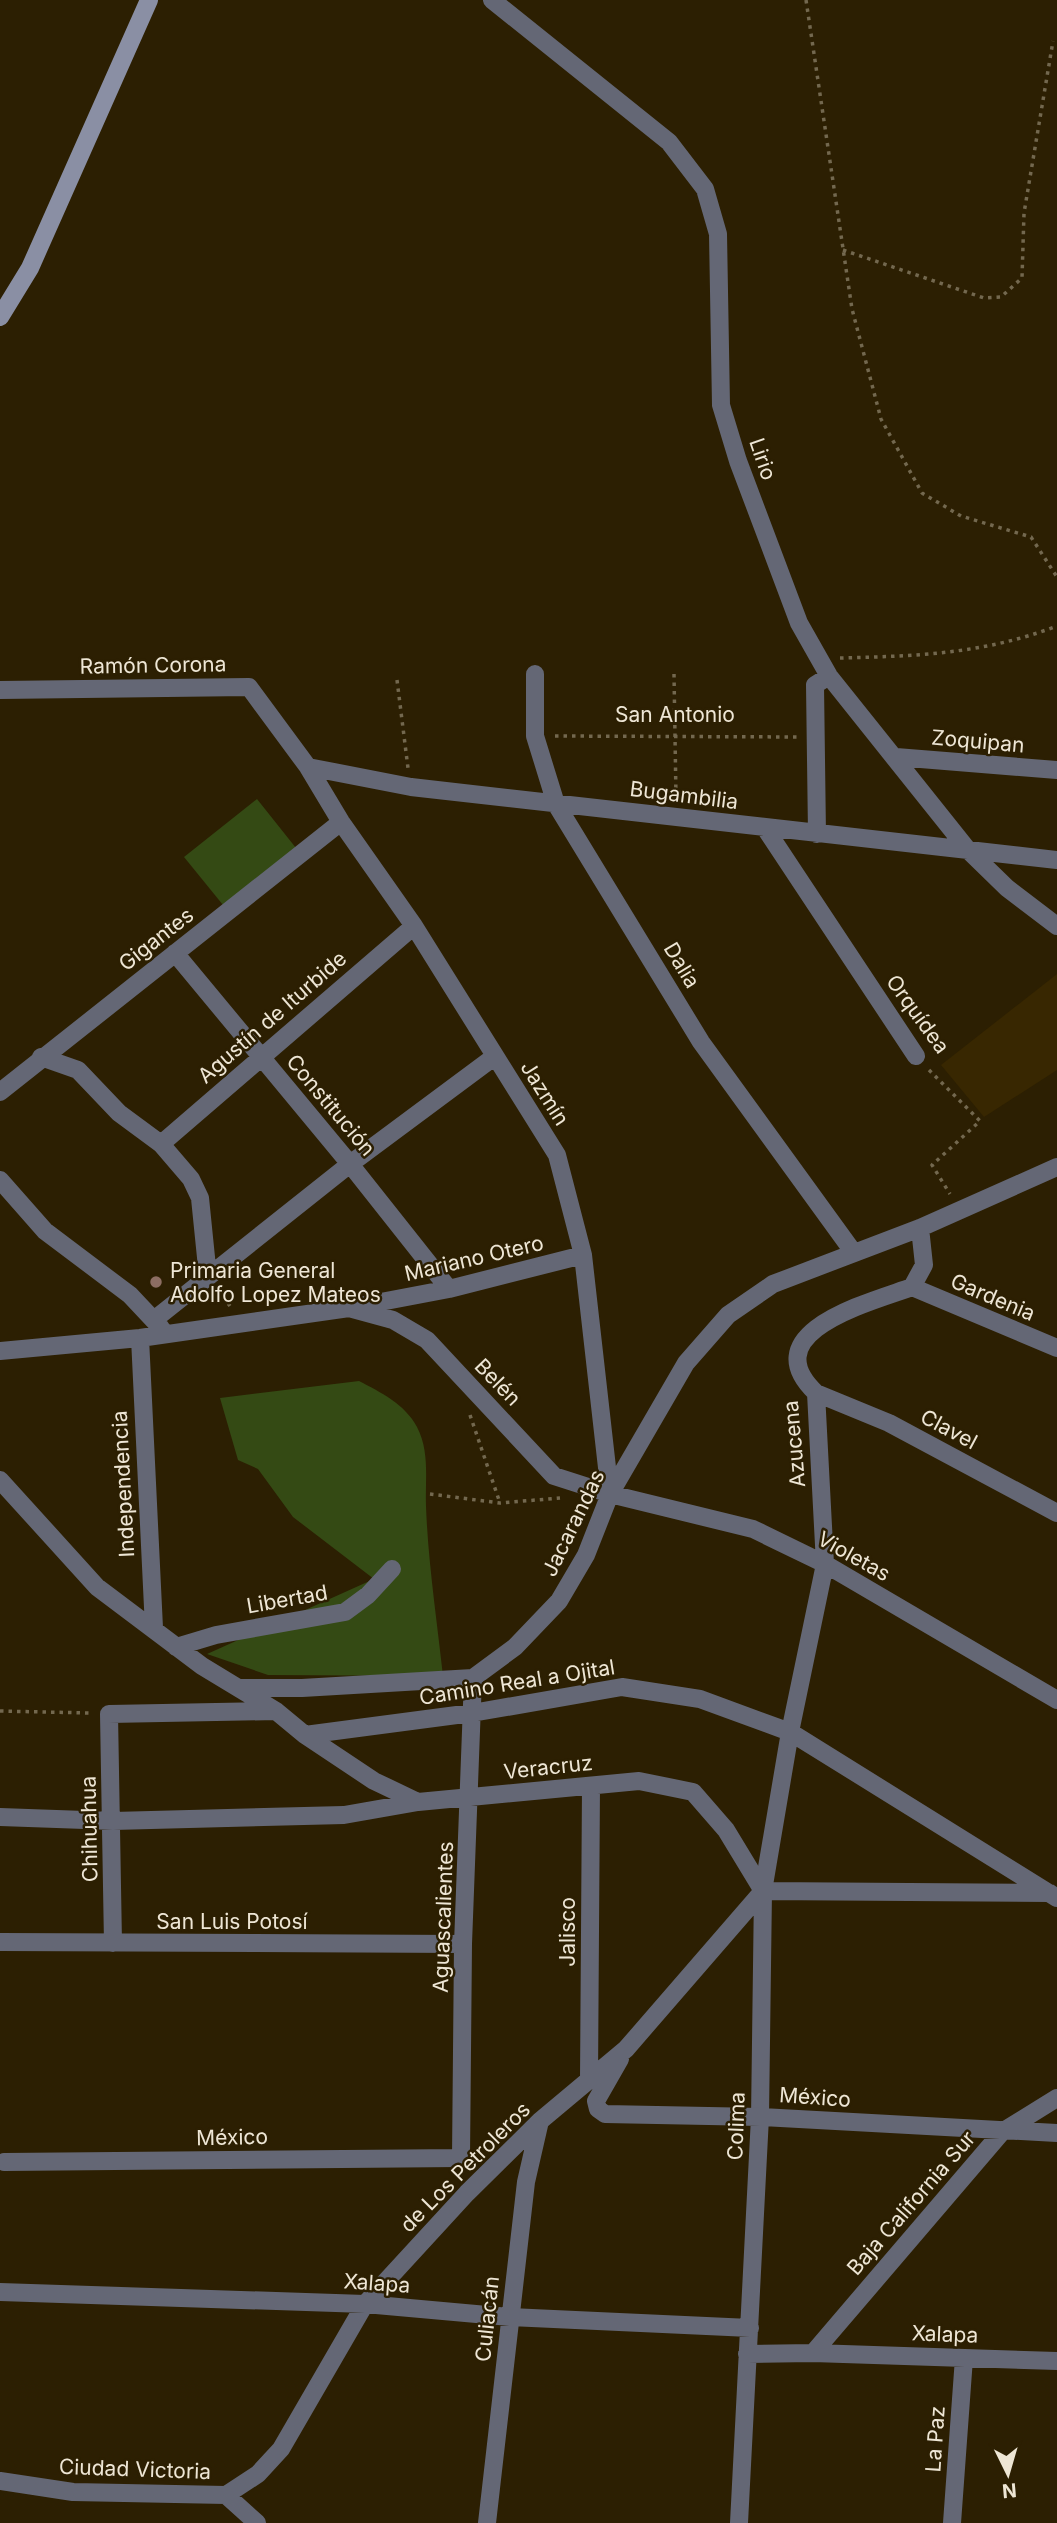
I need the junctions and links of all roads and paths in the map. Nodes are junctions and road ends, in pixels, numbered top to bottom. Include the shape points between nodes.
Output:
1 (149, 0) edge
2 (492, 0) edge
3 (806, 0) edge
4 (1052, 41) dead end
5 (843, 250) junction
6 (0, 317) edge
7 (1057, 577) edge
8 (1057, 626) edge
9 (817, 659) junction
10 (535, 674) dead end
11 (674, 674) dead end
12 (830, 676) junction
13 (397, 680) dead end
14 (0, 690) edge
15 (535, 736) junction
16 (673, 736) junction
17 (815, 737) junction
18 (896, 757) junction
19 (308, 767) junction
20 (1057, 770) edge
21 (411, 787) junction
22 (556, 804) junction
23 (676, 817) junction
24 (341, 822) junction
25 (765, 828) junction
26 (817, 834) junction
27 (968, 850) junction
28 (1057, 860) edge
29 (414, 926) junction
30 (1057, 926) edge
31 (175, 953) junction
32 (261, 1056) junction
33 (916, 1056) joint
34 (495, 1057) junction
35 (41, 1058) junction
36 (0, 1092) edge
37 (161, 1144) junction
38 (350, 1164) junction
39 (1057, 1167) edge
40 (0, 1180) edge
41 (960, 1210) junction
42 (920, 1228) junction
43 (854, 1253) junction
44 (583, 1255) junction
45 (208, 1277) junction
46 (912, 1287) junction
47 (449, 1289) junction
48 (349, 1308) junction
49 (242, 1323) junction
50 (160, 1326) junction
51 (140, 1338) junction
52 (1057, 1348) edge
53 (0, 1351) edge
54 (816, 1393) junction
55 (467, 1407) dead end
56 (0, 1480) edge
57 (430, 1494) dead end
58 (610, 1494) junction
59 (569, 1497) dead end
60 (500, 1503) junction
61 (1057, 1513) edge
62 (825, 1564) junction
63 (392, 1569) dead end
64 (153, 1628) junction
65 (176, 1647) junction
66 (473, 1678) junction
67 (241, 1688) junction
68 (1057, 1700) edge
69 (0, 1711) edge
70 (276, 1711) junction
71 (472, 1713) junction
72 (110, 1714) junction
73 (790, 1732) junction
74 (305, 1735) junction
75 (591, 1786) junction
76 (470, 1798) junction
77 (418, 1802) junction
78 (0, 1817) edge
79 (113, 1821) junction
80 (764, 1891) junction
81 (1053, 1895) edge
82 (0, 1942) edge
83 (113, 1943) junction
84 (463, 1944) junction
85 (626, 2049) junction
86 (589, 2079) junction
87 (1057, 2098) edge
88 (760, 2117) junction
89 (540, 2122) junction
90 (1002, 2132) junction
91 (1057, 2133) edge
92 (461, 2158) joint
93 (4, 2162) dead end
94 (0, 2292) edge
95 (365, 2304) junction
96 (510, 2317) junction
97 (750, 2328) junction
98 (813, 2353) junction
99 (747, 2354) junction
100 (964, 2358) junction
101 (1057, 2361) edge
102 (0, 2481) edge
103 (226, 2494) junction
104 (257, 2523) edge
105 (487, 2523) edge
106 (740, 2523) edge
107 (952, 2523) edge

1 - 6 main road via 30,268
2 - 9 street, Lirio via 668,142 705,189 718,234 721,405 779,572
3 - 5 path
4 - 5 path via 1024,213 1022,278 1001,298 984,298
5 - 7 path via 852,309 881,419 922,493 961,516 1031,537
8 - 9 path via 984,649 929,656
9 - 12 street, Lirio
10 - 15 street, Dalia
11 - 16 path
12 - 17 street via 815,685
12 - 18 street, Lirio
13 - 21 path
14 - 19 street, Ramón Corona via 249,687
15 - 16 path, San Antonio
15 - 22 street, Dalia
16 - 17 path, San Antonio
16 - 23 path
17 - 26 street
18 - 20 street, Zoquipan
18 - 27 street, Lirio
19 - 21 street, Bugambilia
19 - 24 street, Jazmín
21 - 22 street, Bugambilia
22 - 23 street, Bugambilia
22 - 43 street, Dalia via 701,1042
23 - 25 street, Bugambilia
24 - 29 street, Jazmín
24 - 31 street, Gigantes
25 - 26 street, Bugambilia
25 - 33 street, Orquídea
26 - 27 street, Bugambilia
27 - 28 street, Bugambilia
27 - 30 street, Lirio via 1007,888
29 - 32 street, Agustín de Iturbide
29 - 34 street, Jazmín
31 - 32 street, Constitución
31 - 35 street, Gigantes
32 - 37 street, Agustín de Iturbide
32 - 38 street, Constitución
33 - 41 path, Orquídea via 980,1121 933,1165
34 - 38 street
34 - 44 street, Jazmín via 557,1155
35 - 36 street, Gigantes
35 - 37 street via 78,1070 119,1113
37 - 45 street via 191,1179 200,1198
38 - 45 street
38 - 47 street, Constitución
39 - 41 street, Jacarandas
40 - 50 street via 46,1231
41 - 42 street, Jacarandas
42 - 43 street, Jacarandas
42 - 46 street via 924,1265
43 - 58 street, Jacarandas via 773,1284 728,1315 686,1363
44 - 47 street, Mariano Otero
44 - 58 street, Jazmín
45 - 49 path
45 - 50 street
46 - 52 street, Gardenia
46 - 54 street, Azucena via 825,1320 803,1343 797,1354 798,1368 803,1381
47 - 48 street, Mariano Otero
48 - 49 street, Mariano Otero
48 - 58 street, Belén via 393,1320 427,1340 554,1476
49 - 50 street, Mariano Otero
50 - 51 street, Mariano Otero
51 - 53 street, Mariano Otero
51 - 64 street, Independencia
54 - 61 street, Clavel via 889,1423
54 - 62 street, Azucena
55 - 60 path
56 - 64 street via 97,1587
57 - 60 path
58 - 62 street, Violetas via 752,1529
58 - 66 street, Jacarandas via 586,1555 559,1601 515,1647
59 - 60 path
62 - 68 street, Violetas
62 - 73 street, Azucena
63 - 65 street, Libertad via 345,1612 216,1635
64 - 65 street
65 - 67 street
66 - 67 street
66 - 71 street, Aguascalientes
67 - 70 street
69 - 72 path
70 - 72 street
70 - 74 street
71 - 73 street, Camino Real a Ojital via 622,1687 700,1699
71 - 74 street, Camino Real a Ojital
71 - 76 street, Aguascalientes
72 - 79 street, Chihuahua
73 - 80 street, Colima
73 - 81 street, Camino Real a Ojital
74 - 77 street via 374,1781
75 - 76 street, Veracruz
75 - 80 street, Veracruz via 639,1781 693,1792 726,1830
75 - 86 street, Jalisco
76 - 77 street, Veracruz
76 - 84 street, Aguascalientes
77 - 79 street, Veracruz via 344,1815
78 - 79 street, Veracruz
79 - 83 street, Chihuahua
80 - 81 street
80 - 85 street, de Los Petroleros
80 - 88 street, Colima
82 - 83 street, San Luis Potosí
83 - 84 street, San Luis Potosí
84 - 92 street, Aguascalientes
85 - 86 street, de Los Petroleros
85 - 88 street, México via 596,2101 606,2114
86 - 89 street, de Los Petroleros
87 - 90 street, Baja California Sur
88 - 90 street, México
88 - 97 street, Colima
89 - 95 street, de Los Petroleros
89 - 96 street, Culiacán via 526,2182
90 - 91 street, México
90 - 98 street, Baja California Sur
92 - 93 street, México
94 - 95 street, Xalapa
95 - 96 street, Xalapa
95 - 103 street, de Los Petroleros via 281,2449 258,2474
96 - 97 street, Xalapa
96 - 105 street, Culiacán
97 - 99 street, Colima
98 - 99 street, Xalapa
98 - 100 street, Xalapa
99 - 106 street, Colima
100 - 101 street, Xalapa
100 - 107 street, La Paz
102 - 103 street, Ciudad Victoria via 73,2492
103 - 104 street, Ciudad Victoria

